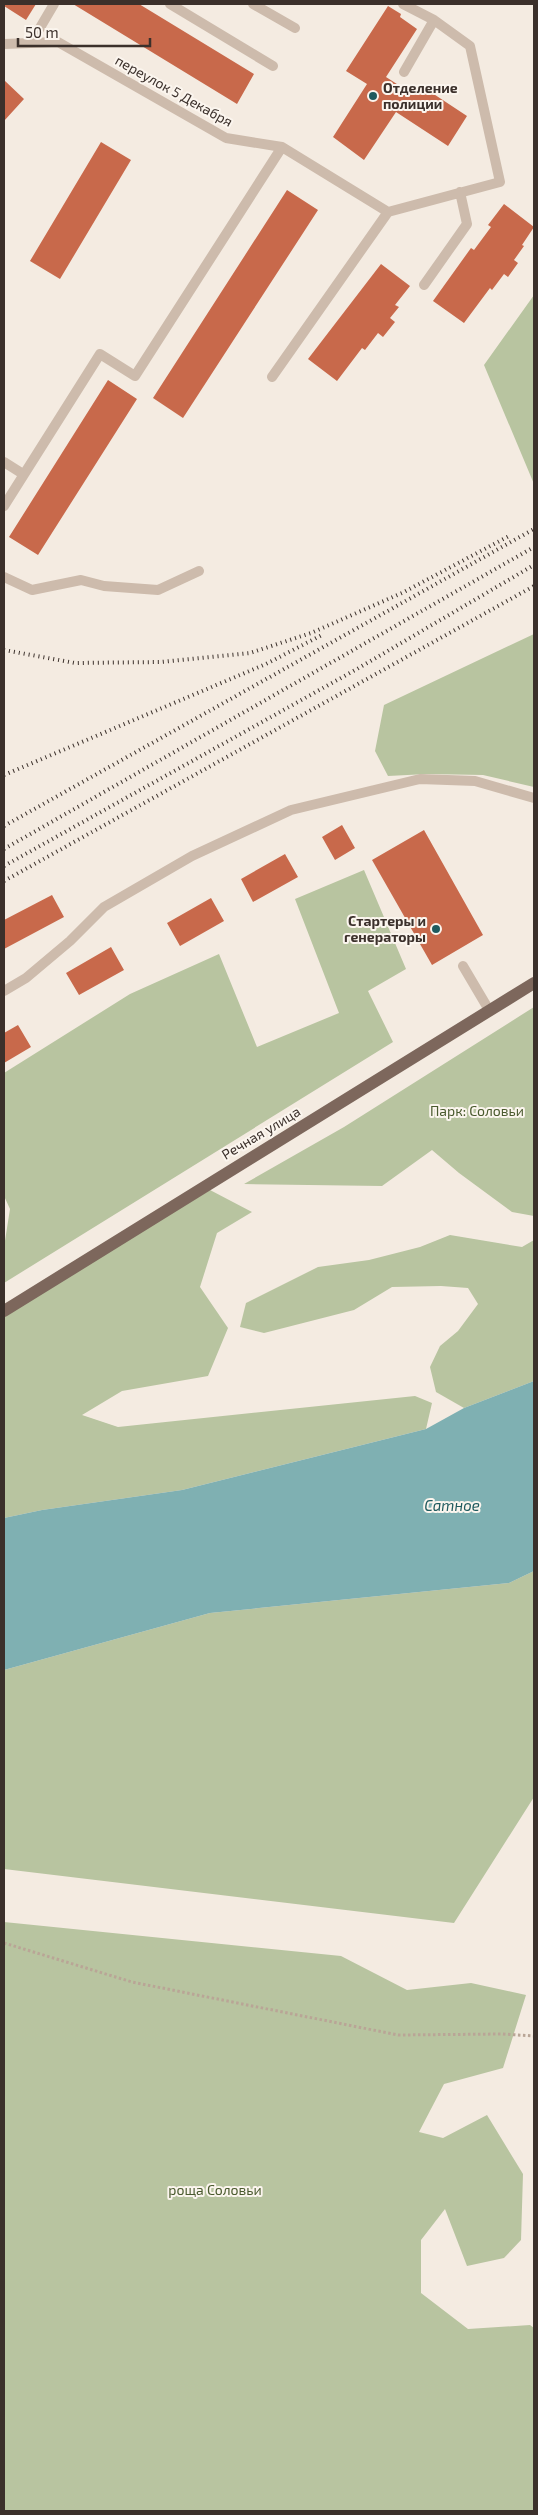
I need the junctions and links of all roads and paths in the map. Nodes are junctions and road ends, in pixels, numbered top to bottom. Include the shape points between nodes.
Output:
1 (54, 4) edge
2 (170, 4) edge
3 (253, 4) edge
4 (403, 4) edge
5 (434, 20) junction
6 (295, 28) dead end
7 (31, 43) junction
8 (4, 45) edge
9 (273, 66) dead end
10 (404, 72) dead end
11 (282, 147) junction
12 (460, 192) junction
13 (388, 212) junction
14 (424, 285) dead end
15 (272, 377) dead end
16 (4, 462) edge
17 (23, 474) junction
18 (4, 506) edge
19 (199, 571) dead end
20 (4, 577) edge
21 (534, 798) edge
22 (463, 966) dead end
23 (534, 983) edge
24 (4, 991) edge
25 (489, 1010) junction
26 (4, 1311) edge
27 (4, 1943) edge
28 (534, 2036) edge

1 - 7 lane
2 - 9 lane
3 - 6 lane
4 - 5 lane
5 - 10 lane
5 - 12 lane via 470,46 500,182
7 - 8 lane, переулок 5 Декабря
7 - 11 lane, переулок 5 Декабря via 58,42 226,138
11 - 13 lane, переулок 5 Декабря
11 - 17 lane via 135,376 100,354
12 - 13 lane
12 - 14 lane via 468,224
13 - 15 lane
16 - 17 lane
17 - 18 lane
19 - 20 lane via 158,590 104,586 81,580 32,590
21 - 24 lane via 475,781 420,779 291,810 192,856 104,907 26,978
22 - 25 lane
23 - 25 main road, Речная улица
25 - 26 main road, Речная улица
27 - 28 path via 132,1982 398,2035

